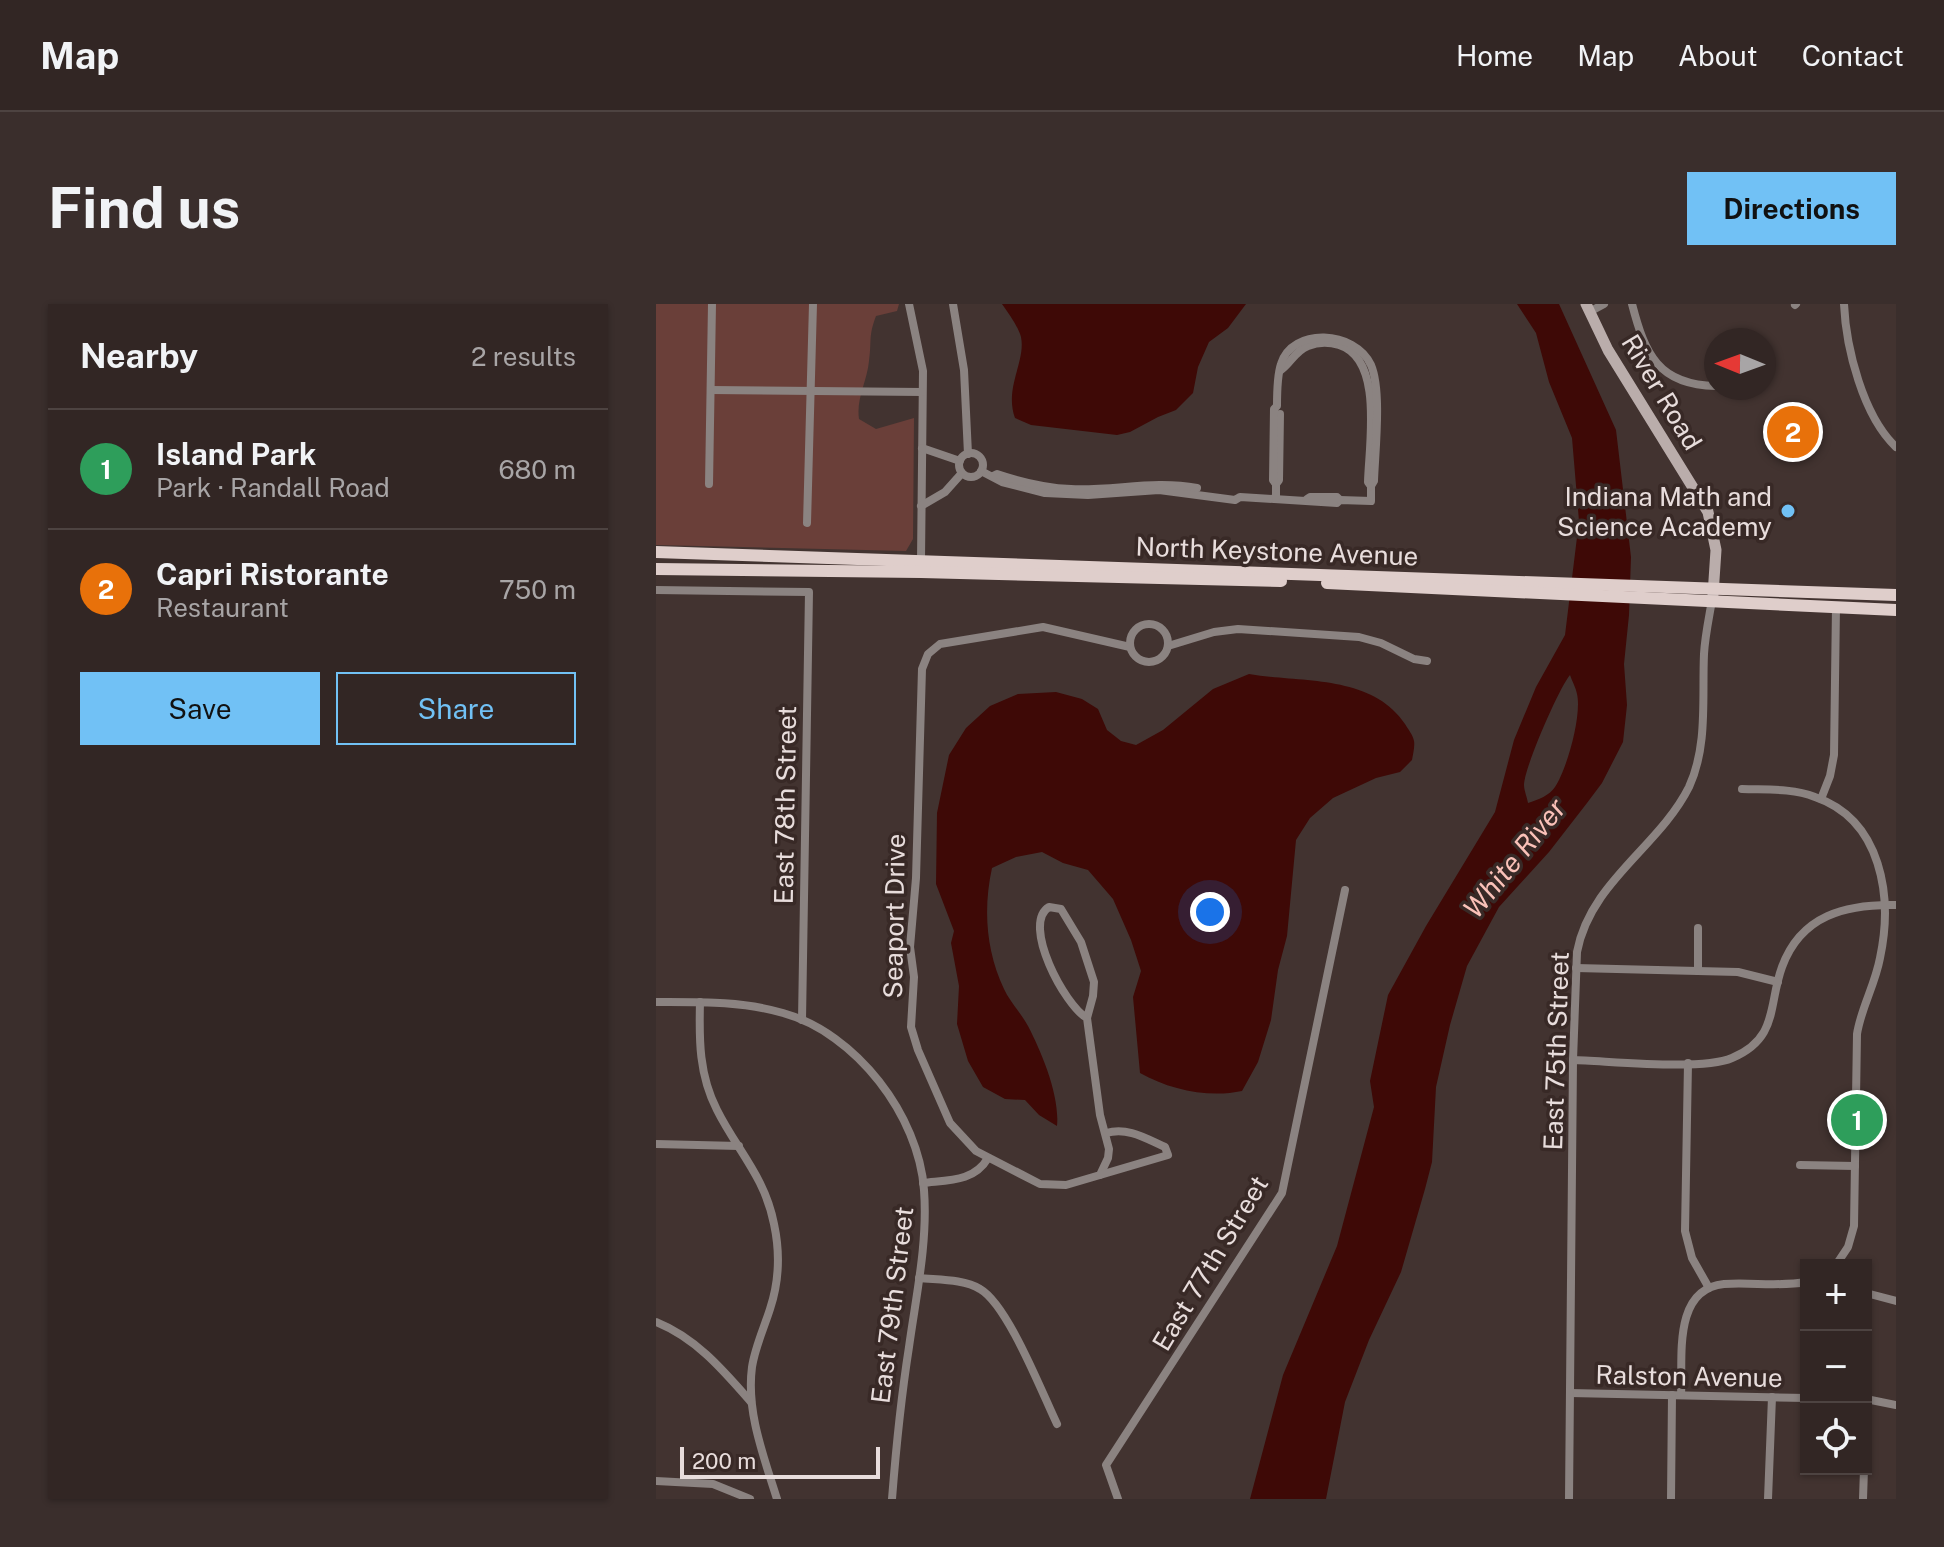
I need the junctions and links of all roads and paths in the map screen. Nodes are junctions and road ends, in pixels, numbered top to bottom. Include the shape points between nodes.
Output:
1 (712, 304) edge
2 (813, 304) edge
3 (909, 304) edge
4 (953, 304) edge
5 (1604, 304) edge
6 (1632, 304) edge
7 (1844, 304) edge
8 (1589, 308) edge
9 (1704, 384) edge
10 (812, 389) junction
11 (711, 390) junction
12 (922, 392) junction
13 (1896, 447) edge
14 (922, 448) junction
15 (968, 454) junction
16 (960, 461) junction
17 (981, 471) junction
18 (962, 473) junction
19 (709, 484) dead end
20 (1276, 498) junction
21 (921, 506) junction
22 (807, 523) dead end
23 (656, 552) edge
24 (921, 560) junction
25 (656, 569) edge
26 (1470, 585) junction
27 (656, 590) edge
28 (1837, 593) junction
29 (1713, 595) junction
30 (1896, 595) edge
31 (1836, 607) junction
32 (1896, 610) edge
33 (1168, 646) junction
34 (1130, 647) junction
35 (1427, 661) dead end
36 (1742, 789) dead end
37 (1821, 799) junction
38 (1345, 890) dead end
39 (1884, 905) junction
40 (1896, 905) edge
41 (1698, 928) dead end
42 (1576, 968) junction
43 (1698, 971) junction
44 (1778, 982) junction
45 (656, 1002) edge
46 (700, 1002) junction
47 (1087, 1018) junction
48 (802, 1020) junction
49 (1573, 1060) junction
50 (1688, 1063) junction
51 (1106, 1133) junction
52 (656, 1144) edge
53 (739, 1146) junction
54 (988, 1158) junction
55 (1800, 1165) dead end
56 (1855, 1166) junction
57 (1100, 1175) junction
58 (923, 1183) junction
59 (1840, 1259) edge
60 (919, 1278) junction
61 (1800, 1282) edge
62 (1709, 1288) junction
63 (1872, 1295) edge
64 (1896, 1301) edge
65 (656, 1322) edge
66 (1570, 1393) junction
67 (1677, 1395) junction
68 (1772, 1397) junction
69 (1800, 1398) edge
70 (1872, 1400) edge
71 (751, 1403) junction
72 (1896, 1405) edge
73 (1057, 1424) dead end
74 (1864, 1475) edge
75 (656, 1481) edge
76 (750, 1499) edge
77 (777, 1499) edge
78 (892, 1499) edge
79 (1118, 1499) edge
80 (1569, 1499) edge
81 (1671, 1499) edge
82 (1768, 1499) edge
83 (1863, 1499) edge

1 - 11 street
2 - 10 street
3 - 12 street
4 - 15 street via 964,370
5 - 8 street
6 - 9 street via 1643,343 1659,366 1683,381
7 - 13 street via 1856,373
8 - 29 street, River Road via 1608,350 1708,512 1716,550
10 - 11 street
10 - 12 street
10 - 22 street
11 - 19 street
12 - 14 street
14 - 16 street
14 - 21 street
15 - 16 street
15 - 17 street via 980,459
16 - 18 street
17 - 18 street via 971,477
17 - 20 street via 1064,489 1173,484
18 - 21 street via 945,492
20 - 20 street via 1371,501 1376,398 1372,369 1355,347 1312,338 1281,363
21 - 24 street
23 - 24 main road, North Keystone Avenue
24 - 26 main road, North Keystone Avenue
25 - 26 main road, North Keystone Avenue
26 - 29 main road, North Keystone Avenue
27 - 48 street, East 78th Street via 809,592
28 - 29 main road, North Keystone Avenue
28 - 30 main road, North Keystone Avenue
28 - 31 street
29 - 31 main road, North Keystone Avenue
29 - 42 street, East 75th Street via 1694,774 1673,813 1594,906 1581,935
31 - 32 main road, North Keystone Avenue
31 - 37 street via 1834,755
33 - 34 street via 1149,662 1136,657
33 - 34 street via 1163,631 1150,624 1135,630
33 - 35 street via 1238,629 1359,637
34 - 54 street, Seaport Drive via 1043,627 943,643 930,651 922,669 911,1027 950,1123
36 - 37 street
37 - 39 street via 1853,820 1870,842 1882,874
38 - 79 street, East 77th Street via 1282,1193 1106,1465
39 - 40 street
39 - 44 street via 1850,907 1816,922 1794,944
39 - 56 street via 1879,962 1857,1034
41 - 43 street
42 - 43 street
42 - 49 street, East 75th Street
43 - 44 street via 1738,972
44 - 50 street via 1769,1023 1752,1045 1726,1060
45 - 46 street, East 79th Street
46 - 48 street, East 79th Street via 766,1009
46 - 53 street via 705,1079
47 - 47 street via 1068,999 1044,951 1039,918 1049,907 1064,912 1081,942 1094,987
47 - 51 street
48 - 58 street, East 79th Street via 841,1044 884,1090 911,1138
49 - 50 street
49 - 66 street, East 75th Street
50 - 62 street via 1685,1231 1692,1258
51 - 57 street via 1108,1154
51 - 57 street, Seaport Drive via 1133,1133 1165,1147 1168,1155
52 - 53 street
53 - 71 street via 767,1197 778,1254 772,1301 752,1368
54 - 57 street, Seaport Drive via 1040,1184 1066,1185
54 - 58 street via 971,1176
55 - 56 street
56 - 59 street via 1854,1226
58 - 60 street, East 79th Street
60 - 73 street via 970,1285 988,1295
60 - 78 street, East 79th Street
61 - 62 street
62 - 67 street via 1685,1317
63 - 64 street
65 - 71 street via 702,1350
66 - 67 street, Ralston Avenue
66 - 80 street, East 75th Street
67 - 68 street, Ralston Avenue
67 - 81 street
68 - 69 street, Ralston Avenue
68 - 82 street
70 - 72 street
71 - 77 street
74 - 83 street
75 - 76 street via 708,1483

